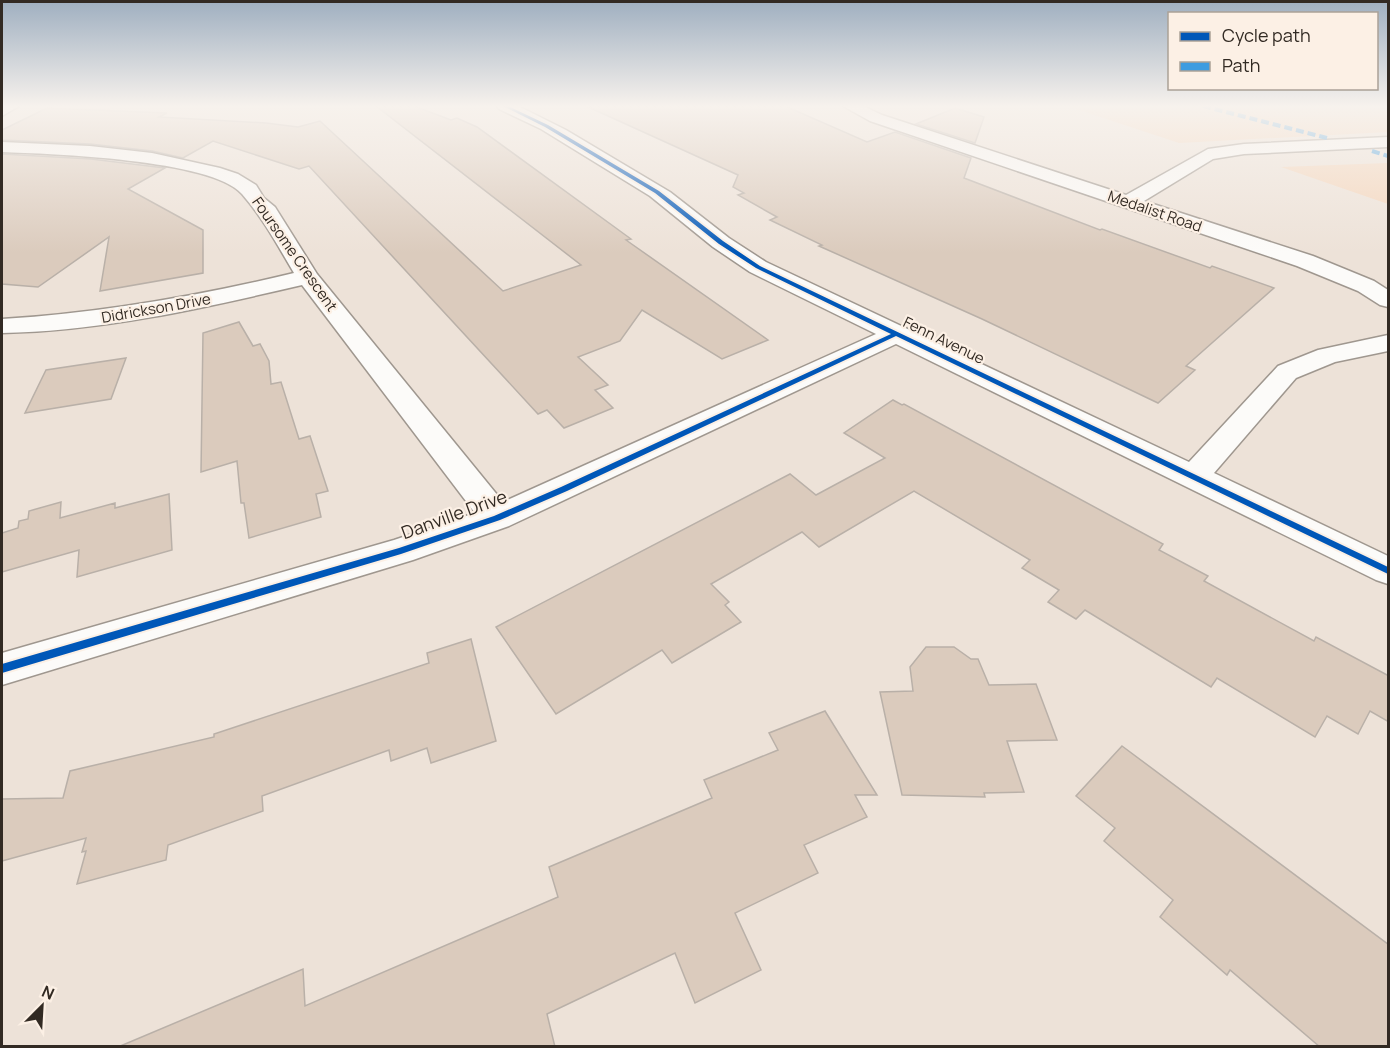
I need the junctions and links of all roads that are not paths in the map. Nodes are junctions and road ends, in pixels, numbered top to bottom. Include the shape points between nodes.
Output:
1 (125, 155) edge
2 (594, 155) edge
3 (987, 155) edge
4 (1206, 155) edge
5 (1129, 201) junction
6 (308, 277) junction
7 (1389, 300) edge
8 (2, 326) edge
9 (896, 334) junction
10 (1389, 344) edge
11 (1192, 477) junction
12 (497, 518) junction
13 (1389, 571) edge
14 (2, 669) edge

1 - 6 street, Foursome Crescent via 231,178 249,189
2 - 9 street, Fenn Avenue via 640,181 732,253
3 - 5 street, Medalist Road
4 - 5 street
5 - 7 street, Medalist Road via 1322,267
6 - 8 street, Didrickson Drive via 103,318
6 - 12 street, Foursome Crescent
9 - 11 street, Fenn Avenue
9 - 12 street, Danville Drive
10 - 11 street via 1327,356 1287,372
11 - 13 street, Fenn Avenue
12 - 14 street, Danville Drive via 401,551

